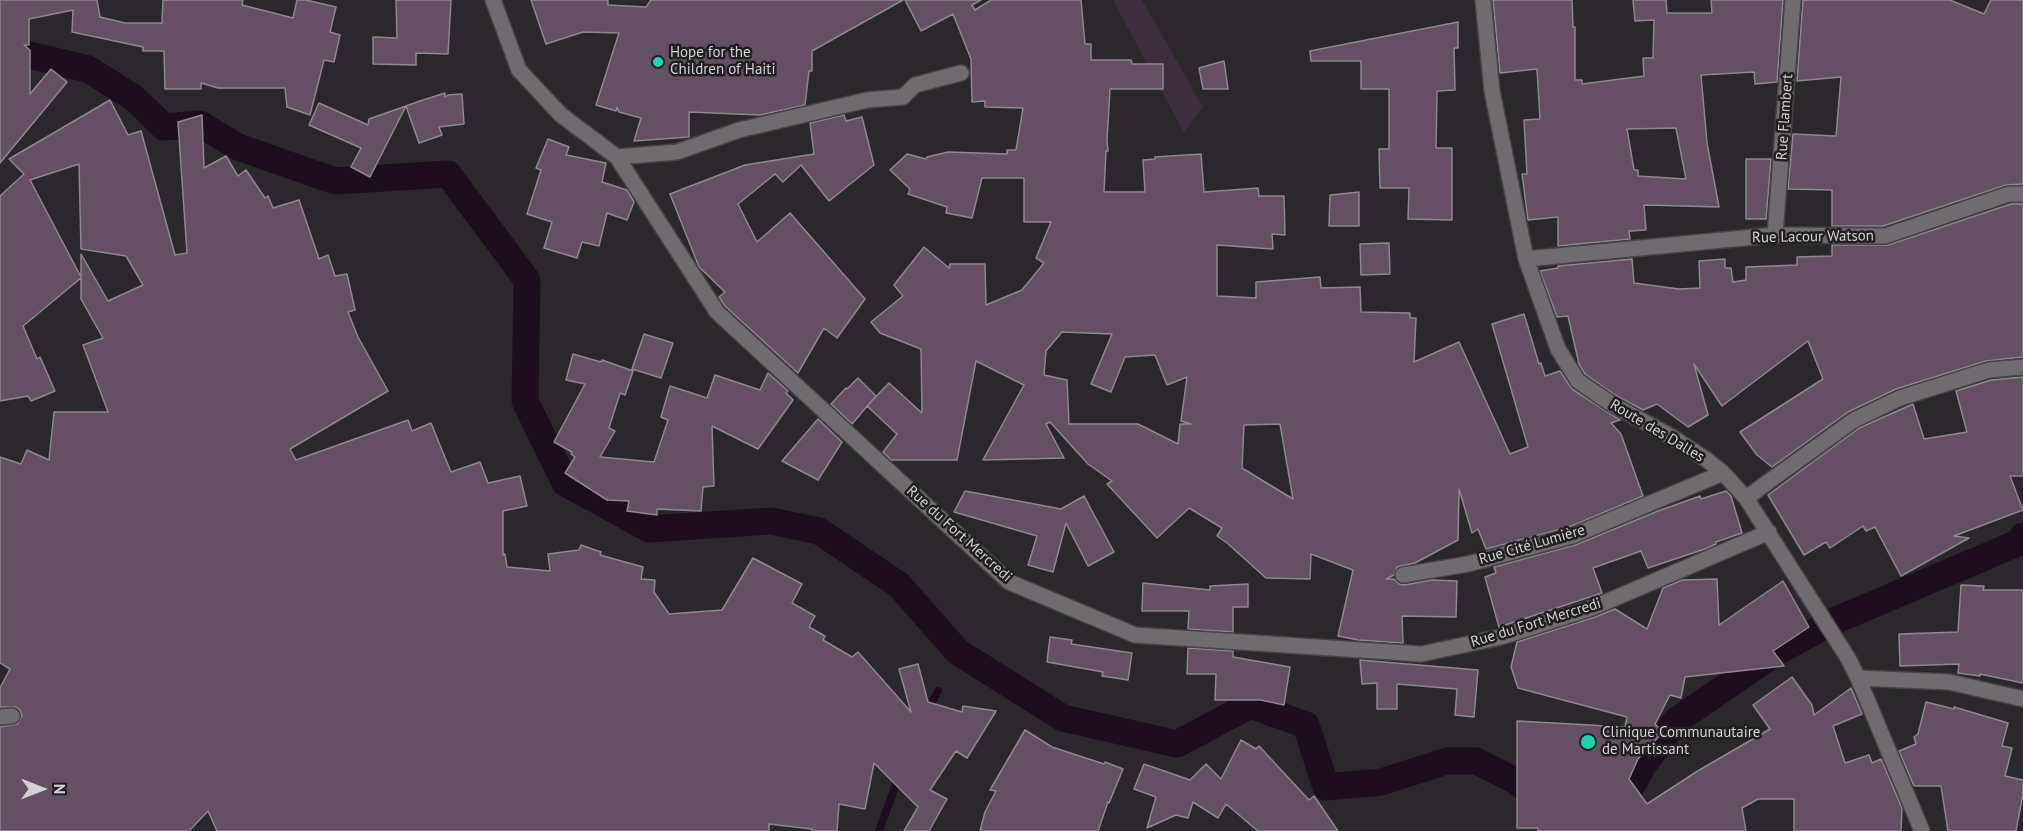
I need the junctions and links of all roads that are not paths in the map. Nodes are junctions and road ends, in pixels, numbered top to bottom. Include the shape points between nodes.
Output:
1 (493, 0) edge
2 (1483, 0) edge
3 (1793, 0) edge
4 (961, 73) dead end
5 (617, 157) junction
6 (2023, 194) edge
7 (1776, 235) junction
8 (1526, 259) junction
9 (2023, 367) edge
10 (1723, 473) junction
11 (1746, 498) junction
12 (1769, 532) junction
13 (1403, 575) dead end
14 (1858, 678) junction
15 (2023, 699) edge
16 (1922, 831) edge

1 - 5 street, Rue du Fort Mercredi via 519,70 561,115
2 - 8 street, Route des Dalles via 1492,91
3 - 7 street, Rue Flambert
4 - 5 street via 915,85 903,97 867,100 740,130 677,152
5 - 12 street, Rue du Fort Mercredi via 717,312 1009,582 1135,635 1421,654 1500,637 1592,608
6 - 7 street, Rue Lacour Watson via 2009,194 1885,236
7 - 8 street, Rue Lacour Watson
8 - 10 street, Route des Dalles via 1558,349 1578,381 1672,437
9 - 11 street via 1989,370 1900,398 1854,420
10 - 11 street, Route des Dalles
10 - 13 street, Rue Cité Lumière via 1572,536 1468,564
11 - 12 street, Route des Dalles
12 - 14 street, Route des Dalles
14 - 15 street via 1948,682
14 - 16 street, Route des Dalles

